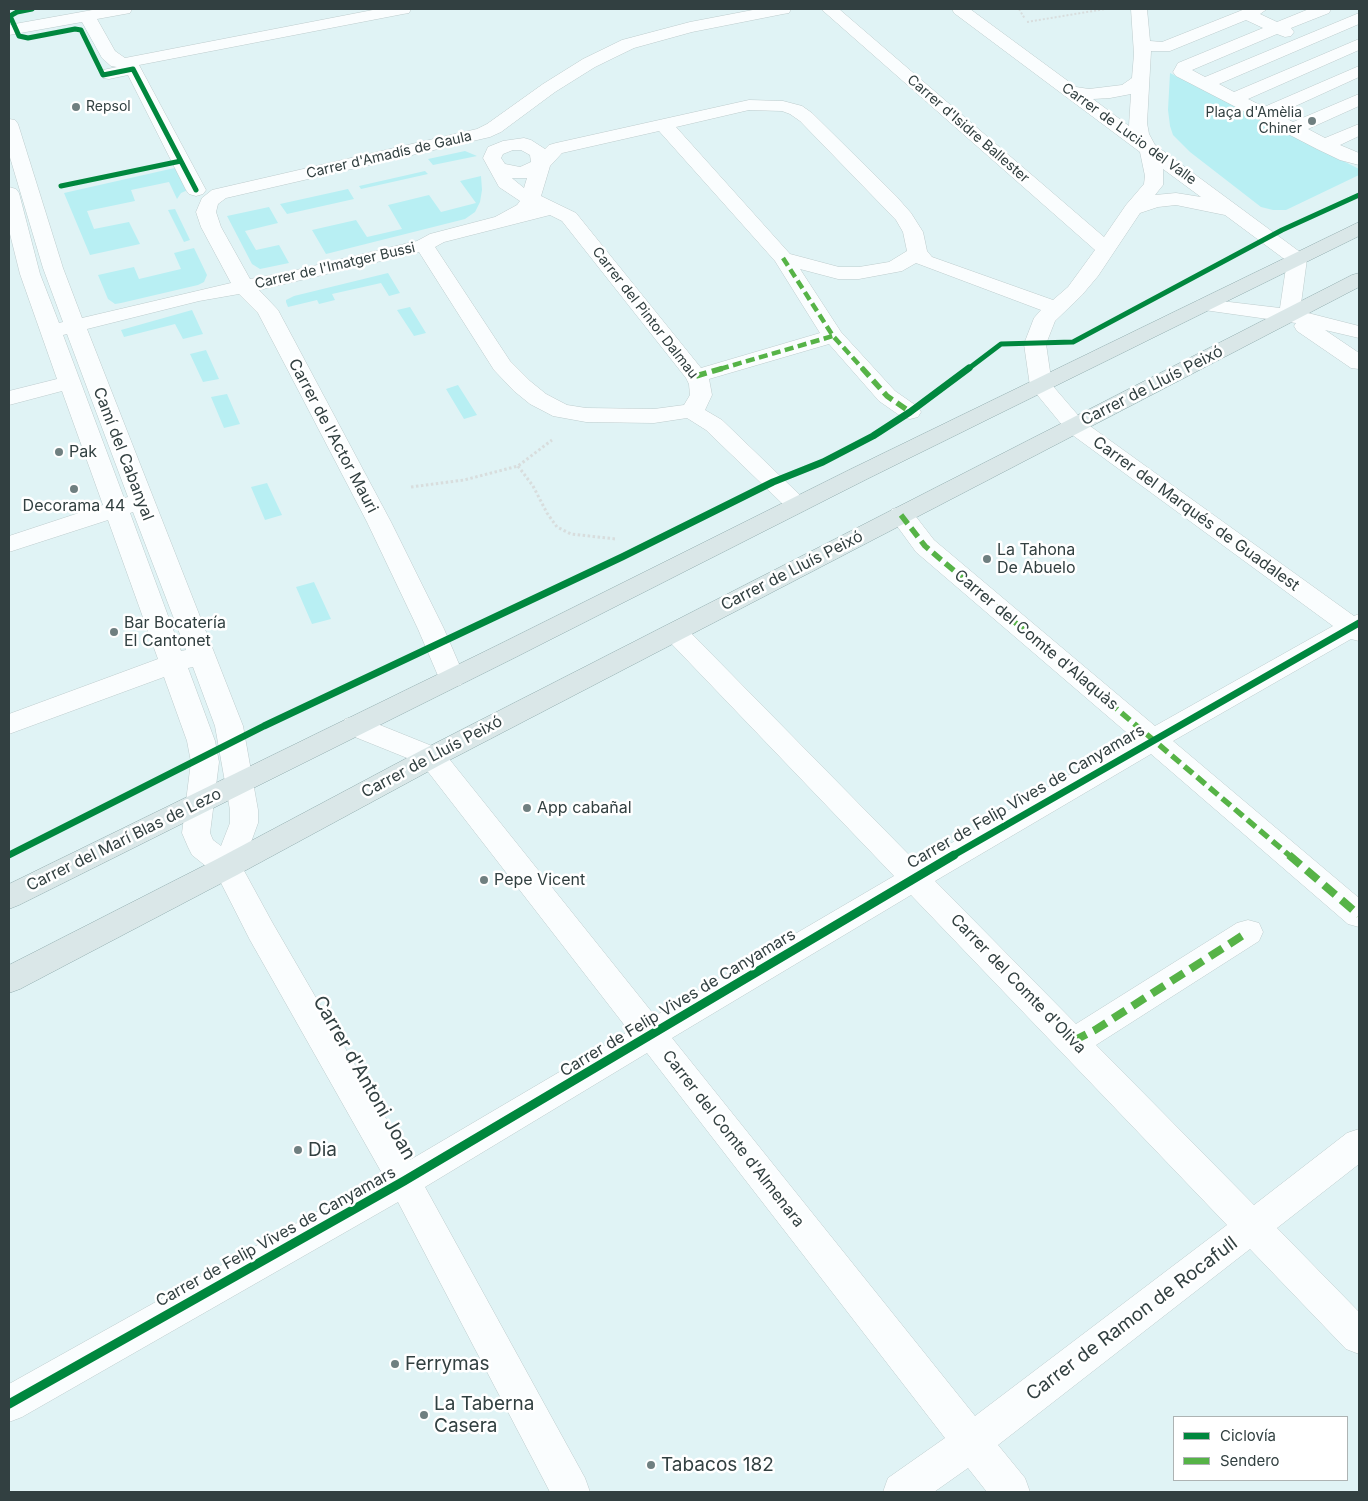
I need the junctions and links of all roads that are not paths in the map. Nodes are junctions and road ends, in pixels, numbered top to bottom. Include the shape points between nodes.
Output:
1 (124, 9) edge
2 (404, 9) edge
3 (783, 9) edge
4 (829, 9) edge
5 (960, 9) edge
6 (1139, 9) edge
7 (1323, 9) edge
8 (1252, 11) edge
9 (87, 16) junction
10 (1359, 18) edge
11 (1276, 28) junction
12 (9, 30) edge
13 (83, 34) dead end
14 (1304, 41) junction
15 (1359, 44) edge
16 (1142, 46) junction
17 (1334, 55) junction
18 (1359, 69) edge
19 (1141, 80) junction
20 (1203, 84) junction
21 (1070, 91) junction
22 (1232, 99) junction
23 (1359, 99) edge
24 (1262, 114) junction
25 (9, 124) edge
26 (663, 124) junction
27 (1292, 129) junction
28 (1359, 129) edge
29 (492, 133) junction
30 (524, 144) junction
31 (1324, 145) junction
32 (1147, 146) junction
33 (1359, 159) edge
34 (494, 163) junction
35 (541, 164) junction
36 (9, 193) edge
37 (202, 196) junction
38 (530, 199) junction
39 (550, 209) junction
40 (1133, 209) junction
41 (501, 222) junction
42 (1249, 222) junction
43 (1359, 228) edge
44 (424, 245) junction
45 (1106, 249) junction
46 (917, 252) junction
47 (784, 258) junction
48 (1297, 259) junction
49 (31, 273) edge
50 (1359, 279) edge
51 (244, 286) junction
52 (1204, 305) junction
53 (1056, 308) junction
54 (1289, 315) junction
55 (74, 326) junction
56 (51, 332) junction
57 (1359, 332) edge
58 (833, 336) junction
59 (1359, 363) edge
60 (696, 376) junction
61 (70, 382) junction
62 (1041, 386) junction
63 (9, 398) edge
64 (691, 411) junction
65 (910, 412) dead end
66 (1075, 426) junction
67 (140, 501) junction
68 (797, 505) junction
69 (116, 508) junction
70 (901, 515) junction
71 (9, 544) edge
72 (1357, 628) edge
73 (675, 632) junction
74 (199, 654) junction
75 (173, 664) junction
76 (452, 678) junction
77 (9, 724) edge
78 (355, 726) junction
79 (1154, 739) junction
80 (432, 757) junction
81 (240, 783) junction
82 (198, 804) junction
83 (227, 867) junction
84 (915, 878) junction
85 (9, 897) edge
86 (1359, 915) edge
87 (1248, 932) dead end
88 (9, 980) edge
89 (651, 1036) junction
90 (1073, 1040) junction
91 (1359, 1144) edge
92 (404, 1181) junction
93 (1252, 1227) junction
94 (1359, 1337) edge
95 (9, 1404) edge
96 (972, 1442) junction
97 (571, 1492) edge
98 (902, 1492) edge
99 (1011, 1492) edge

1 - 9 street
2 - 9 street via 135,62 117,62 108,54
3 - 29 street, Carrer d'Amadís de Gaula via 690,27 628,44 589,62 542,93
4 - 45 street, Carrer d'Isidre Ballester
5 - 21 street, Carrer de Lucio del Valle
6 - 16 street
7 - 11 street
8 - 11 street
8 - 16 street via 1164,47
9 - 12 street
10 - 14 street
11 - 14 street
11 - 20 street via 1181,70
13 - 37 street, Carrer de l'Actor Mauri via 103,75 133,69
14 - 17 street
14 - 20 street
15 - 17 street
16 - 19 street
17 - 18 street
17 - 22 street
18 - 24 street
19 - 21 street via 1128,89 1110,93
19 - 32 street via 1138,123
20 - 22 street
21 - 32 street, Carrer de Lucio del Valle
22 - 24 street
23 - 27 street
24 - 27 street
25 - 49 street, Camí del Cabanyal
26 - 35 street via 566,146 550,154
26 - 46 street via 749,104 796,110 806,116 904,217 913,232
26 - 47 street
27 - 31 street
28 - 31 street
29 - 30 street
29 - 34 street, Carrer del Pintor Dalmau via 488,140
29 - 37 street, Carrer d'Amadís de Gaula
30 - 34 street via 495,151
30 - 35 street via 537,150
31 - 33 street
32 - 40 street via 1155,176 1153,185
32 - 42 street, Carrer de Lucio del Valle
34 - 35 street via 503,171 520,173 529,172
34 - 38 street, Carrer del Pintor Dalmau via 506,183
35 - 38 street
36 - 49 street, Camí del Cabanyal
37 - 51 street, Carrer de l'Actor Mauri via 211,227
38 - 39 street, Carrer del Pintor Dalmau
38 - 41 street via 524,209
39 - 41 street
39 - 60 street, Carrer del Pintor Dalmau via 569,217
40 - 42 street via 1155,201 1176,199 1214,205
40 - 45 street
41 - 44 street via 437,238
42 - 48 street, Carrer de Lucio del Valle
43 - 48 main road
44 - 51 street, Carrer de l'Imatger Bussi
44 - 64 street, Carrer de l'Imatger Bussi via 502,365 538,399 561,411 586,415 654,416
45 - 53 street via 1092,272
46 - 47 street via 895,267 859,273 838,273
46 - 53 street via 935,266
47 - 58 street
48 - 52 main road
48 - 54 street
49 - 55 street, Camí del Cabanyal
49 - 56 street, Camí del Cabanyal
50 - 54 main road, Carrer de Lluís Peixó
51 - 55 street, Carrer de l'Imatger Bussi via 199,294
51 - 76 street, Carrer de l'Actor Mauri via 267,310 379,522
52 - 54 street
52 - 62 main road
53 - 62 street via 1045,318 1035,344
54 - 57 street
54 - 59 street
54 - 66 main road, Carrer de Lluís Peixó
55 - 56 street, Carrer de l'Imatger Bussi
55 - 67 street, Camí del Cabanyal
56 - 61 street, Camí del Cabanyal
58 - 60 street
58 - 65 street via 887,396
60 - 64 street, Carrer del Pintor Dalmau via 701,395
61 - 63 street
61 - 69 street, Camí del Cabanyal
62 - 66 street, Carrer del Marqués de Guadalest
62 - 68 main road
64 - 68 street via 714,424
66 - 70 main road, Carrer de Lluís Peixó
66 - 72 street, Carrer del Marqués de Guadalest
67 - 69 street
67 - 74 street, Camí del Cabanyal
68 - 76 main road
69 - 71 street
69 - 75 street, Camí del Cabanyal
70 - 73 main road, Carrer de Lluís Peixó
70 - 79 street, Carrer del Comte d'Alaquàs via 925,546
72 - 79 street, Carrer de Felip Vives de Canyamars
73 - 80 main road, Carrer de Lluís Peixó
73 - 84 street, Carrer del Comte d'Oliva
74 - 75 street
74 - 81 street, Camí del Cabanyal via 229,726
75 - 77 street
75 - 82 street, Camí del Cabanyal via 201,741 205,762
76 - 78 main road
78 - 80 street, Carrer del Comte d'Almenara
78 - 81 main road
79 - 84 street, Carrer de Felip Vives de Canyamars
79 - 86 street, Carrer del Comte d'Alaquàs
80 - 83 main road, Carrer de Lluís Peixó
80 - 89 street, Carrer del Comte d'Almenara
81 - 82 main road, Carrer del Marí Blas de Lezo
81 - 83 street, Camí del Cabanyal via 244,823
82 - 83 street, Camí del Cabanyal via 196,833 202,847
82 - 85 main road, Carrer del Marí Blas de Lezo
83 - 88 main road
83 - 92 street, Carrer d'Antoni Joan
84 - 89 street, Carrer de Felip Vives de Canyamars
84 - 90 street, Carrer del Comte d'Oliva
87 - 90 street via 1095,1030
89 - 92 street, Carrer de Felip Vives de Canyamars
89 - 96 street, Carrer del Comte d'Almenara
90 - 93 street, Carrer del Comte d'Oliva
91 - 93 street, Carrer de Ramon de Rocafull
92 - 95 street, Carrer de Felip Vives de Canyamars
92 - 97 street, Carrer d'Antoni Joan
93 - 94 street, Carrer del Comte d'Oliva
93 - 96 street, Carrer de Ramon de Rocafull
96 - 98 street, Carrer de Ramon de Rocafull
96 - 99 street, Carrer del Comte d'Almenara

